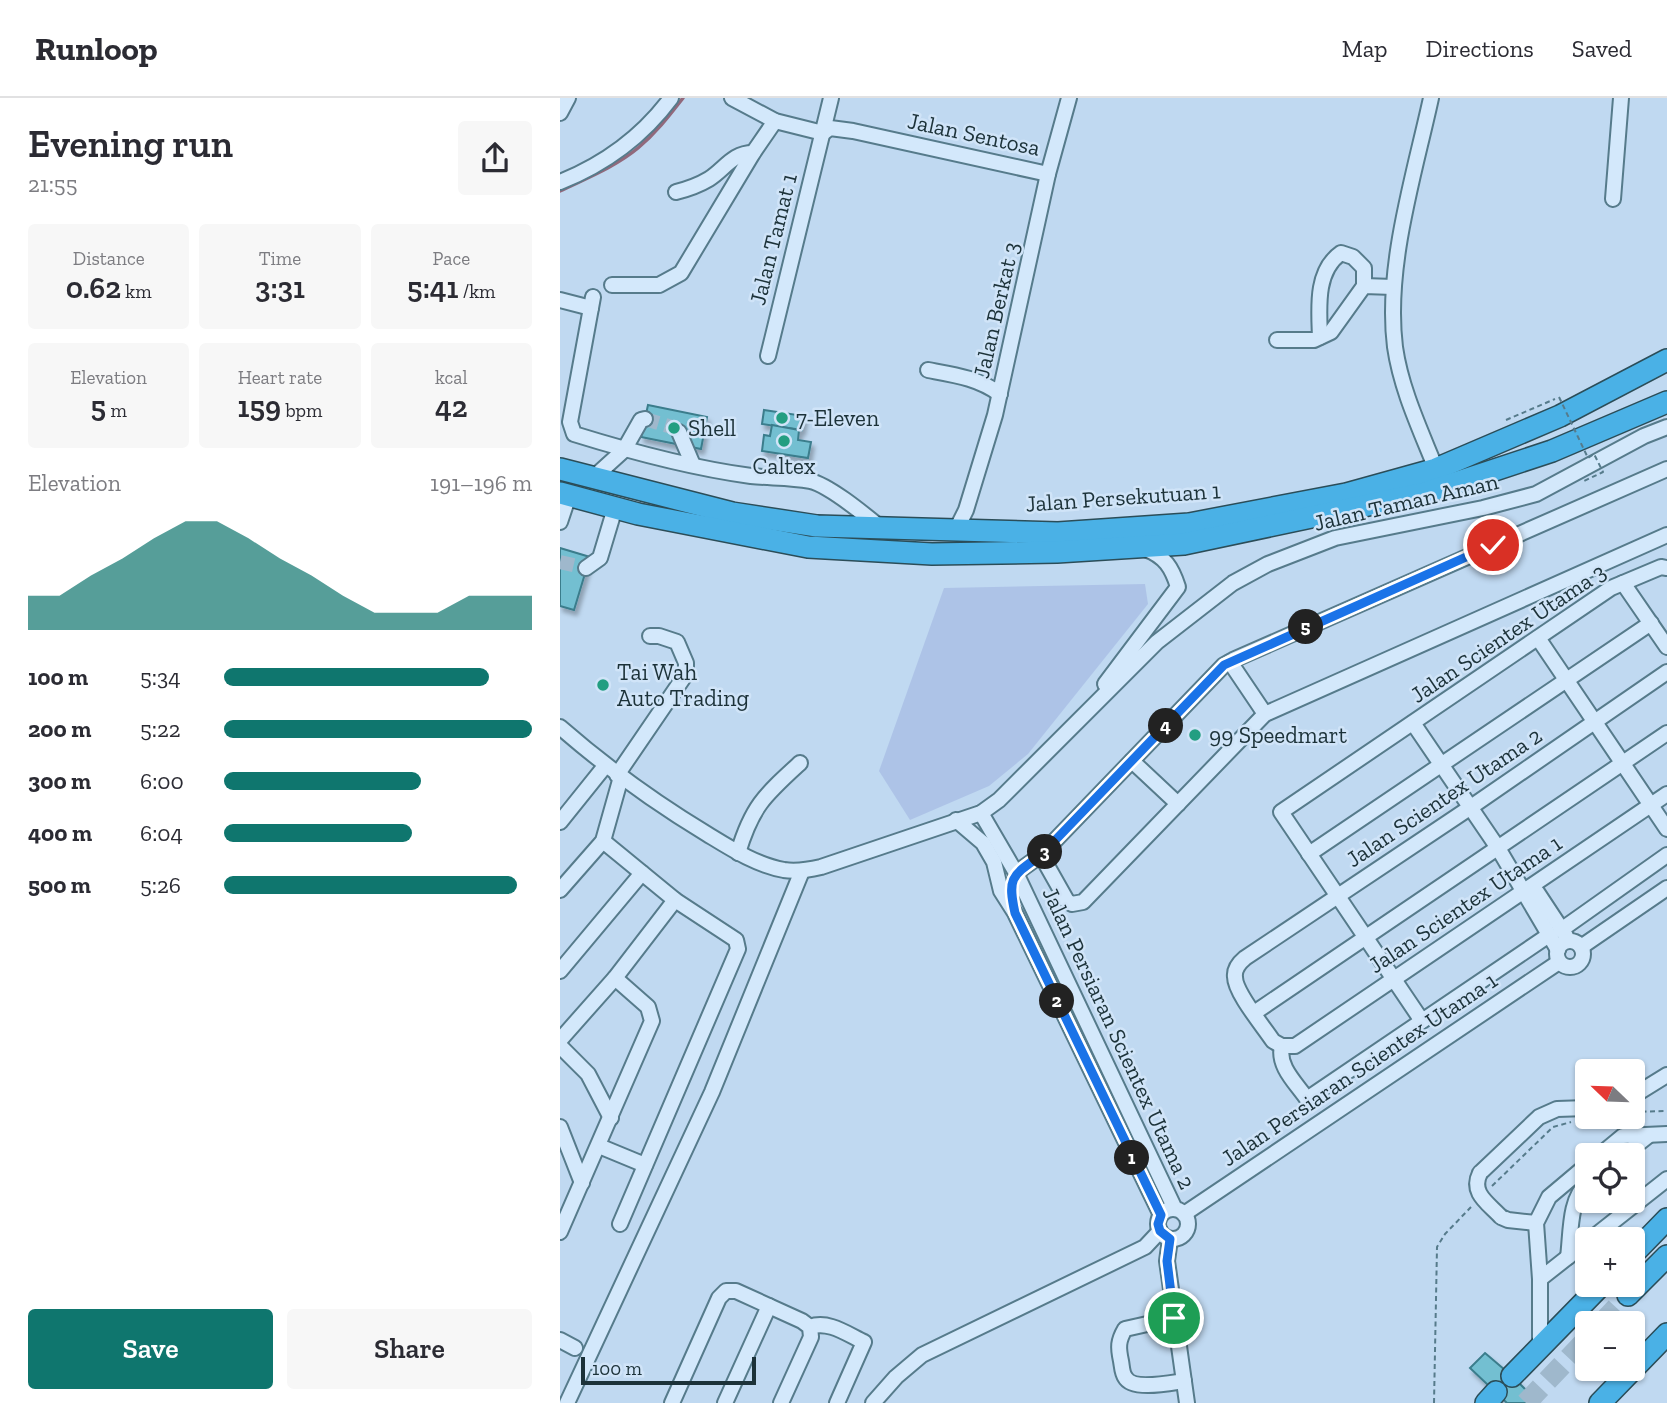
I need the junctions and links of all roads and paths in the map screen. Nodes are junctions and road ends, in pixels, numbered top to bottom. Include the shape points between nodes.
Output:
1 (568, 98) edge
2 (671, 98) edge
3 (732, 98) edge
4 (831, 98) edge
5 (1069, 98) edge
6 (1431, 98) edge
7 (1621, 98) edge
8 (560, 113) edge
9 (775, 121) junction
10 (823, 133) junction
11 (753, 153) junction
12 (1048, 174) junction
13 (560, 182) edge
14 (676, 192) dead end
15 (1613, 199) dead end
16 (612, 285) dead end
17 (1364, 286) junction
18 (1393, 287) junction
19 (560, 300) edge
20 (1320, 337) junction
21 (1278, 340) dead end
22 (768, 356) dead end
23 (1667, 360) edge
24 (928, 370) dead end
25 (1000, 394) junction
26 (1667, 402) edge
27 (645, 419) dead end
28 (1506, 420) dead end
29 (1667, 426) edge
30 (678, 432) tunnel mouth
31 (624, 450) junction
32 (693, 465) junction
33 (560, 469) edge
34 (1436, 469) junction
35 (1667, 469) edge
36 (592, 478) junction
37 (1584, 481) dead end
38 (564, 494) edge
39 (615, 508) junction
40 (560, 522) edge
41 (957, 528) junction
42 (882, 529) junction
43 (1667, 535) edge
44 (1137, 546) junction
45 (586, 568) dead end
46 (1667, 568) edge
47 (1623, 583) junction
48 (1651, 623) junction
49 (650, 636) dead end
50 (1538, 638) junction
51 (1667, 647) edge
52 (1230, 662) junction
53 (1667, 672) edge
54 (1566, 680) junction
55 (1265, 714) junction
56 (1595, 722) junction
57 (1413, 723) junction
58 (1074, 724) junction
59 (560, 727) edge
60 (1667, 733) edge
61 (1132, 761) junction
62 (800, 763) dead end
63 (1623, 763) junction
64 (1442, 764) junction
65 (614, 773) junction
66 (1667, 794) edge
67 (1178, 804) junction
68 (1651, 805) junction
69 (1471, 807) junction
70 (981, 813) junction
71 (956, 820) junction
72 (560, 822) edge
73 (1667, 829) edge
74 (603, 841) junction
75 (1498, 848) junction
76 (738, 853) junction
77 (1309, 854) junction
78 (1041, 855) junction
79 (1667, 855) edge
80 (802, 871) junction
81 (642, 873) junction
82 (1016, 873) junction
83 (1529, 888) junction
84 (1667, 888) edge
85 (560, 890) edge
86 (1338, 896) junction
87 (675, 900) junction
88 (1015, 913) junction
89 (1366, 937) junction
90 (1565, 938) junction
91 (1559, 956) junction
92 (560, 971) edge
93 (615, 978) junction
94 (1394, 979) junction
95 (1254, 1013) junction
96 (1422, 1021) junction
97 (561, 1039) edge
98 (1285, 1046) junction
99 (1667, 1075) edge
100 (1645, 1089) edge
101 (1667, 1111) edge
102 (1645, 1112) edge
103 (1575, 1113) edge
104 (611, 1118) junction
105 (1575, 1120) edge
106 (560, 1127) edge
107 (1667, 1134) edge
108 (1648, 1136) junction
109 (1615, 1143) edge
110 (1639, 1143) edge
111 (599, 1146) junction
112 (645, 1165) junction
113 (1575, 1175) edge
114 (1667, 1179) edge
115 (582, 1183) junction
116 (1491, 1187) dead end
117 (1473, 1206) dead end
118 (1575, 1207) edge
119 (1173, 1213) junction
120 (1667, 1219) edge
121 (1536, 1223) junction
122 (620, 1224) dead end
123 (561, 1227) edge
124 (1606, 1227) edge
125 (1165, 1235) junction
126 (1645, 1242) edge
127 (1575, 1251) edge
128 (1667, 1256) edge
129 (1568, 1257) junction
130 (1645, 1278) tunnel mouth
131 (1540, 1279) junction
132 (1590, 1297) edge
133 (769, 1306) junction
134 (1174, 1318) junction
135 (810, 1332) junction
136 (1667, 1334) edge
137 (560, 1340) edge
138 (575, 1348) dead end
139 (1539, 1350) junction
140 (1512, 1376) dead end
141 (1184, 1381) junction
142 (567, 1403) edge
143 (672, 1403) edge
144 (726, 1403) edge
145 (781, 1403) edge
146 (837, 1403) edge
147 (873, 1403) edge
148 (1187, 1403) edge
149 (1434, 1403) edge
150 (1600, 1403) edge

1 - 8 street
2 - 13 street via 631,142
3 - 9 street, Jalan Sentosa
4 - 10 street, Jalan Tamat 1
5 - 12 street, Jalan Berkat 3
6 - 18 street
7 - 15 street
9 - 10 street, Jalan Sentosa
9 - 11 street
10 - 12 street, Jalan Sentosa via 830,128 853,131
10 - 22 street, Jalan Tamat 1
11 - 14 street via 732,158 712,177
11 - 16 street via 681,272 659,285
12 - 25 street, Jalan Berkat 3
17 - 18 street
17 - 20 street via 1331,332
17 - 20 street via 1364,268 1353,257 1341,253 1332,260 1319,302
18 - 34 street via 1399,366
19 - 31 street via 592,302 571,430
20 - 21 street
23 - 34 highway, Jalan Persekutuan 1 via 1560,416
24 - 25 street via 973,379
25 - 41 street, Jalan Berkat 3
26 - 44 highway, Jalan Persekutuan 1 via 1552,451 1425,493 1184,544
27 - 31 street
28 - 37 path, bridge via 1559,397 1588,458 1594,454 1603,472
29 - 58 street, Jalan Taman Aman via 1536,494 1335,538 1268,564 1197,609
30 - 32 street
31 - 32 street
31 - 36 street
32 - 42 street via 812,481
33 - 36 highway, Jalan Persekutuan 1
34 - 41 highway, Jalan Persekutuan 1 via 1346,494 1189,524 1058,533
35 - 52 street
36 - 42 highway, Jalan Persekutuan 1 via 732,513 817,526
38 - 39 highway, Jalan Persekutuan 1
38 - 40 street
39 - 44 highway, Jalan Persekutuan 1 via 808,547 932,554
39 - 45 street via 600,558
41 - 42 highway, Jalan Persekutuan 1
43 - 55 street
44 - 58 street, Jalan Taman Aman via 1164,559 1178,587
46 - 47 street, Jalan Scientex Utama 3
47 - 48 street
47 - 50 street, Jalan Scientex Utama 3
48 - 51 street
48 - 54 street
49 - 65 street via 677,642 686,674
50 - 54 street
50 - 57 street, Jalan Scientex Utama 3
52 - 55 street
52 - 61 street
53 - 56 street, Jalan Scientex Utama 2
54 - 56 street
54 - 64 street
55 - 67 street
56 - 63 street
56 - 69 street, Jalan Scientex Utama 2
57 - 64 street
57 - 77 street, Jalan Scientex Utama 3 via 1281,813
58 - 70 street, Jalan Taman Aman
59 - 65 street, Jalan Taman Aman
60 - 63 street
61 - 67 street
61 - 78 street
62 - 76 street via 760,802
63 - 68 street
63 - 75 street
64 - 69 street
64 - 77 street
65 - 72 street
65 - 74 street
65 - 76 street, Jalan Taman Aman
66 - 68 street, Jalan Scientex Utama 1
67 - 78 street via 1078,904 1067,901
68 - 73 street
68 - 83 street, Jalan Scientex Utama 1
69 - 75 street
69 - 86 street, Jalan Scientex Utama 2
70 - 71 street, Jalan Taman Aman
70 - 82 street, Jalan Persiaran Scientex Utama 2
71 - 80 street, Jalan Taman Aman
71 - 88 street, Jalan Persiaran Scientex Utama 2 via 983,843 994,862 1001,891
74 - 81 street
74 - 85 street
75 - 83 street
75 - 89 street
76 - 80 street, Jalan Taman Aman
77 - 86 street
78 - 82 street
79 - 90 street
80 - 142 street via 707,1103
81 - 87 street
81 - 92 street
82 - 88 street via 1010,892
82 - 119 street, Jalan Persiaran Scientex Utama 2
83 - 90 street
83 - 94 street, Jalan Scientex Utama 1
84 - 90 street, Jalan Persiaran Scientex Utama 1
86 - 89 street
86 - 95 street, Jalan Scientex Utama 2 via 1239,963 1234,978
87 - 93 street
87 - 112 street via 736,940 738,949
88 - 119 street, Jalan Persiaran Scientex Utama 2
89 - 94 street
89 - 95 street
90 - 91 street, Jalan Persiaran Scientex Utama 1
90 - 91 street, Jalan Persiaran Scientex Utama 1 via 1583,956 1579,964 1567,967
90 - 96 street
91 - 119 street, Jalan Persiaran Scientex Utama 1
93 - 97 street
93 - 104 street via 648,1007 652,1021
94 - 96 street
94 - 98 street, Jalan Scientex Utama 1 via 1295,1046
95 - 98 street via 1273,1041
96 - 98 street via 1307,1099 1282,1064
97 - 104 street via 588,1074
99 - 100 street
101 - 102 path
103 - 121 street, bridge via 1557,1109 1539,1117 1476,1181 1476,1190 1501,1217
104 - 111 street
105 - 116 path via 1553,1127
106 - 115 street
107 - 108 street
108 - 109 street via 1623,1136
108 - 110 street
111 - 112 street
111 - 115 street
112 - 122 street
113 - 121 street via 1549,1197
114 - 124 street
115 - 123 street
117 - 149 path via 1437,1247
118 - 129 street
119 - 125 street via 1158,1224
119 - 125 street via 1188,1221 1187,1230 1178,1238
120 - 126 highway
121 - 131 street
125 - 134 street
125 - 147 street via 922,1355
127 - 129 street
128 - 130 highway
129 - 131 street
131 - 139 street
132 - 139 highway
133 - 135 street via 802,1321
133 - 143 street via 726,1291
133 - 144 street
134 - 141 street
134 - 141 street via 1125,1329 1118,1347 1124,1377 1130,1383
135 - 145 street
135 - 146 street via 818,1324 826,1324 864,1342
136 - 150 highway
137 - 138 street
139 - 140 highway
141 - 148 street

